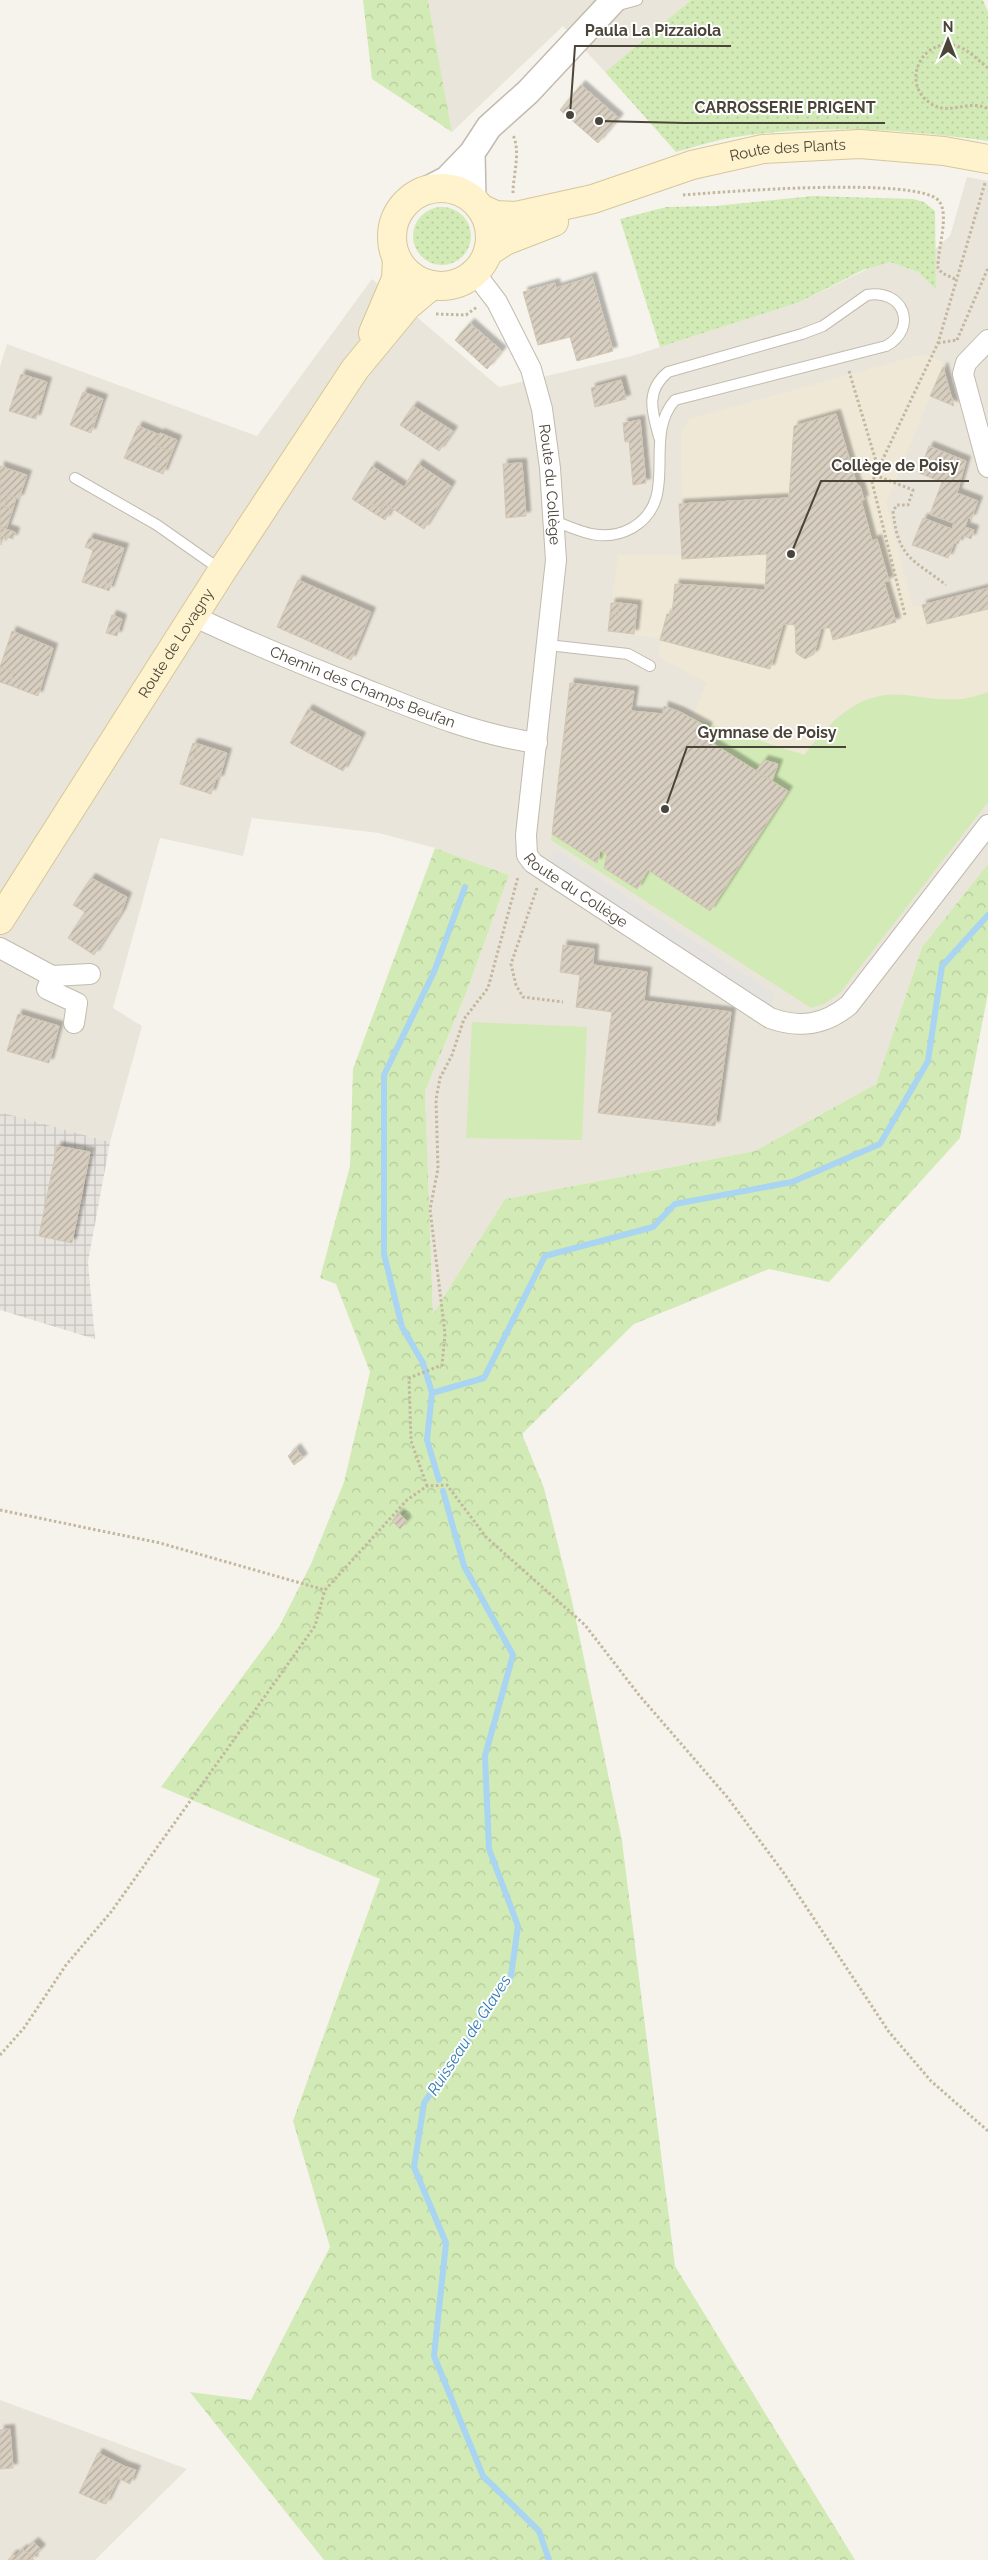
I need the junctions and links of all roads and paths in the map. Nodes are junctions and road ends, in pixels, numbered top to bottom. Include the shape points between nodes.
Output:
1 (637, 0) edge
2 (610, 4) edge
3 (988, 68) edge
4 (988, 109) edge
5 (504, 115) junction
6 (472, 153) junction
7 (987, 170) edge
8 (426, 190) junction
9 (678, 195) dead end
10 (592, 199) junction
11 (477, 205) junction
12 (516, 216) junction
13 (397, 259) junction
14 (988, 268) edge
15 (485, 272) junction
16 (987, 276) edge
17 (957, 280) junction
18 (432, 285) junction
19 (433, 314) dead end
20 (957, 340) dead end
21 (988, 340) edge
22 (845, 356) junction
23 (355, 369) junction
24 (659, 437) junction
25 (988, 467) edge
26 (878, 469) junction
27 (875, 475) junction
28 (75, 478) dead end
29 (555, 521) junction
30 (222, 571) junction
31 (946, 585) dead end
32 (905, 615) dead end
33 (193, 616) junction
34 (548, 645) junction
35 (650, 666) dead end
36 (537, 742) junction
37 (988, 826) edge
38 (536, 865) junction
39 (0, 920) edge
40 (0, 948) edge
41 (90, 974) dead end
42 (52, 976) junction
43 (563, 1002) dead end
44 (74, 1023) dead end
45 (427, 1486) junction
46 (0, 1510) edge
47 (325, 1590) junction
48 (0, 2055) edge
49 (988, 2131) edge

1 - 2 lane
2 - 5 street
3 - 4 path via 964,49 940,45 924,55 916,80 924,98 939,108 949,110 979,105
5 - 6 street via 483,133
5 - 12 path via 516,140 513,191
6 - 8 street via 447,179
6 - 11 street
7 - 10 main road, Route des Plants via 944,151 860,144 763,149 652,177
7 - 17 path
8 - 11 main road via 450,188
8 - 13 main road via 408,200 396,216 392,240
9 - 17 path via 804,188 926,193 940,202 943,214 938,268
10 - 12 main road, Route des Plants
10 - 15 main road, Route des Plants via 567,217 505,240
11 - 12 main road, Route des Plants via 496,215
11 - 15 main road via 490,233
13 - 18 main road via 409,274
13 - 23 main road, Route de Lovagny via 396,279 386,306
14 - 16 path
15 - 18 main road via 457,283
15 - 19 path via 466,315
15 - 29 street, Route du Collège via 536,386 546,435
16 - 20 path
17 - 26 path via 938,343
18 - 23 main road, Route de Lovagny via 407,306
21 - 25 street via 966,363 963,374
22 - 24 lane via 675,400 667,411
22 - 24 lane via 886,346 900,336 903,312 893,298 876,293 867,295 823,326 668,372 660,378 652,394 652,411
22 - 26 path
23 - 30 main road, Route de Lovagny
24 - 29 lane via 658,494 654,506 637,525 617,534 600,536 583,533
26 - 27 path
27 - 31 path via 913,490 908,504 897,505 893,511 903,549 917,566
27 - 32 path via 872,482
28 - 30 lane via 157,525
29 - 34 street, Route du Collège via 556,560
30 - 33 main road, Route de Lovagny
33 - 36 street, Chemin des Champs Beufan via 244,640 447,722 496,736
33 - 39 main road, Route de Lovagny
34 - 35 lane via 628,654
34 - 36 street, Route du Collège
36 - 38 street, Route du Collège via 526,835 526,849
37 - 38 street, Route du Collège via 849,1005 830,1018 806,1025 770,1018
38 - 43 path via 511,964 523,997
38 - 45 path via 519,870 516,893 488,988 464,1019 438,1087 438,1176 430,1209 445,1334 442,1365 409,1378 412,1441
40 - 42 street
41 - 42 street
42 - 44 street via 47,989 77,1003
45 - 47 path via 406,1500
45 - 49 path via 447,1485 486,1537 585,1625 639,1695 739,1813 825,1933 889,2032 931,2081
46 - 47 path via 160,1543
47 - 48 path via 315,1626 107,1918 66,1966 24,2028

